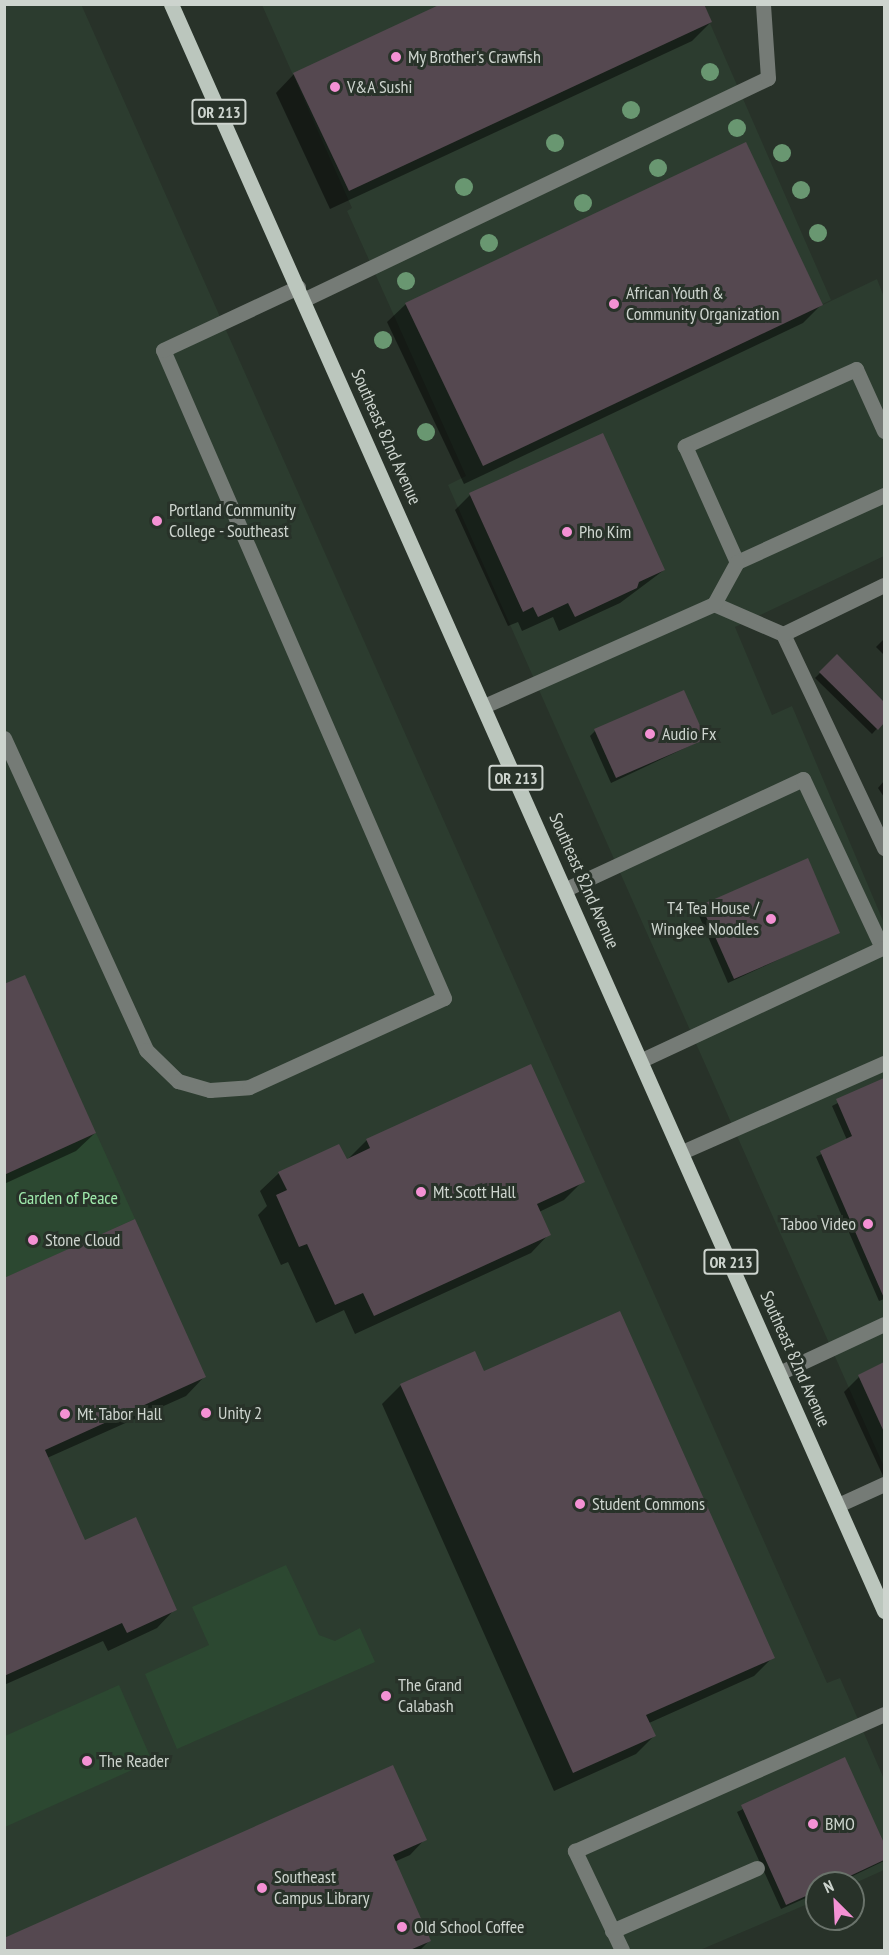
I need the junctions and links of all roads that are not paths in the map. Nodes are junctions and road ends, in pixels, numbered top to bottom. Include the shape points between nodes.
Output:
1 (171, 4) edge
2 (764, 8) edge
3 (300, 293) junction
4 (885, 432) edge
5 (885, 495) edge
6 (737, 562) junction
7 (885, 585) edge
8 (714, 604) junction
9 (783, 634) junction
10 (484, 706) junction
11 (4, 738) edge
12 (885, 848) edge
13 (566, 889) junction
14 (642, 1060) junction
15 (885, 1063) edge
16 (682, 1152) junction
17 (885, 1324) edge
18 (779, 1373) junction
19 (885, 1484) edge
20 (838, 1505) junction
21 (885, 1611) edge
22 (885, 1714) edge
23 (757, 1868) dead end
24 (612, 1931) junction
25 (622, 1950) edge

1 - 3 main road, Southeast 82nd Avenue / OR 213
2 - 3 lane via 768,78
3 - 10 main road, Southeast 82nd Avenue / OR 213
3 - 11 lane via 163,350 444,998 249,1087 210,1090 178,1082 146,1050
4 - 6 lane via 856,369 685,446
5 - 6 lane
6 - 8 lane
7 - 9 lane
8 - 9 lane
8 - 10 lane
9 - 12 lane
10 - 13 main road, Southeast 82nd Avenue / OR 213
13 - 14 main road, Southeast 82nd Avenue / OR 213
13 - 14 lane via 803,779 882,948
14 - 16 main road, Southeast 82nd Avenue / OR 213
15 - 16 lane
16 - 18 main road, Southeast 82nd Avenue / OR 213
17 - 18 lane
18 - 20 main road, Southeast 82nd Avenue / OR 213
19 - 20 lane
20 - 21 main road, Southeast 82nd Avenue / OR 213
22 - 24 lane via 574,1851
23 - 24 lane
24 - 25 lane

